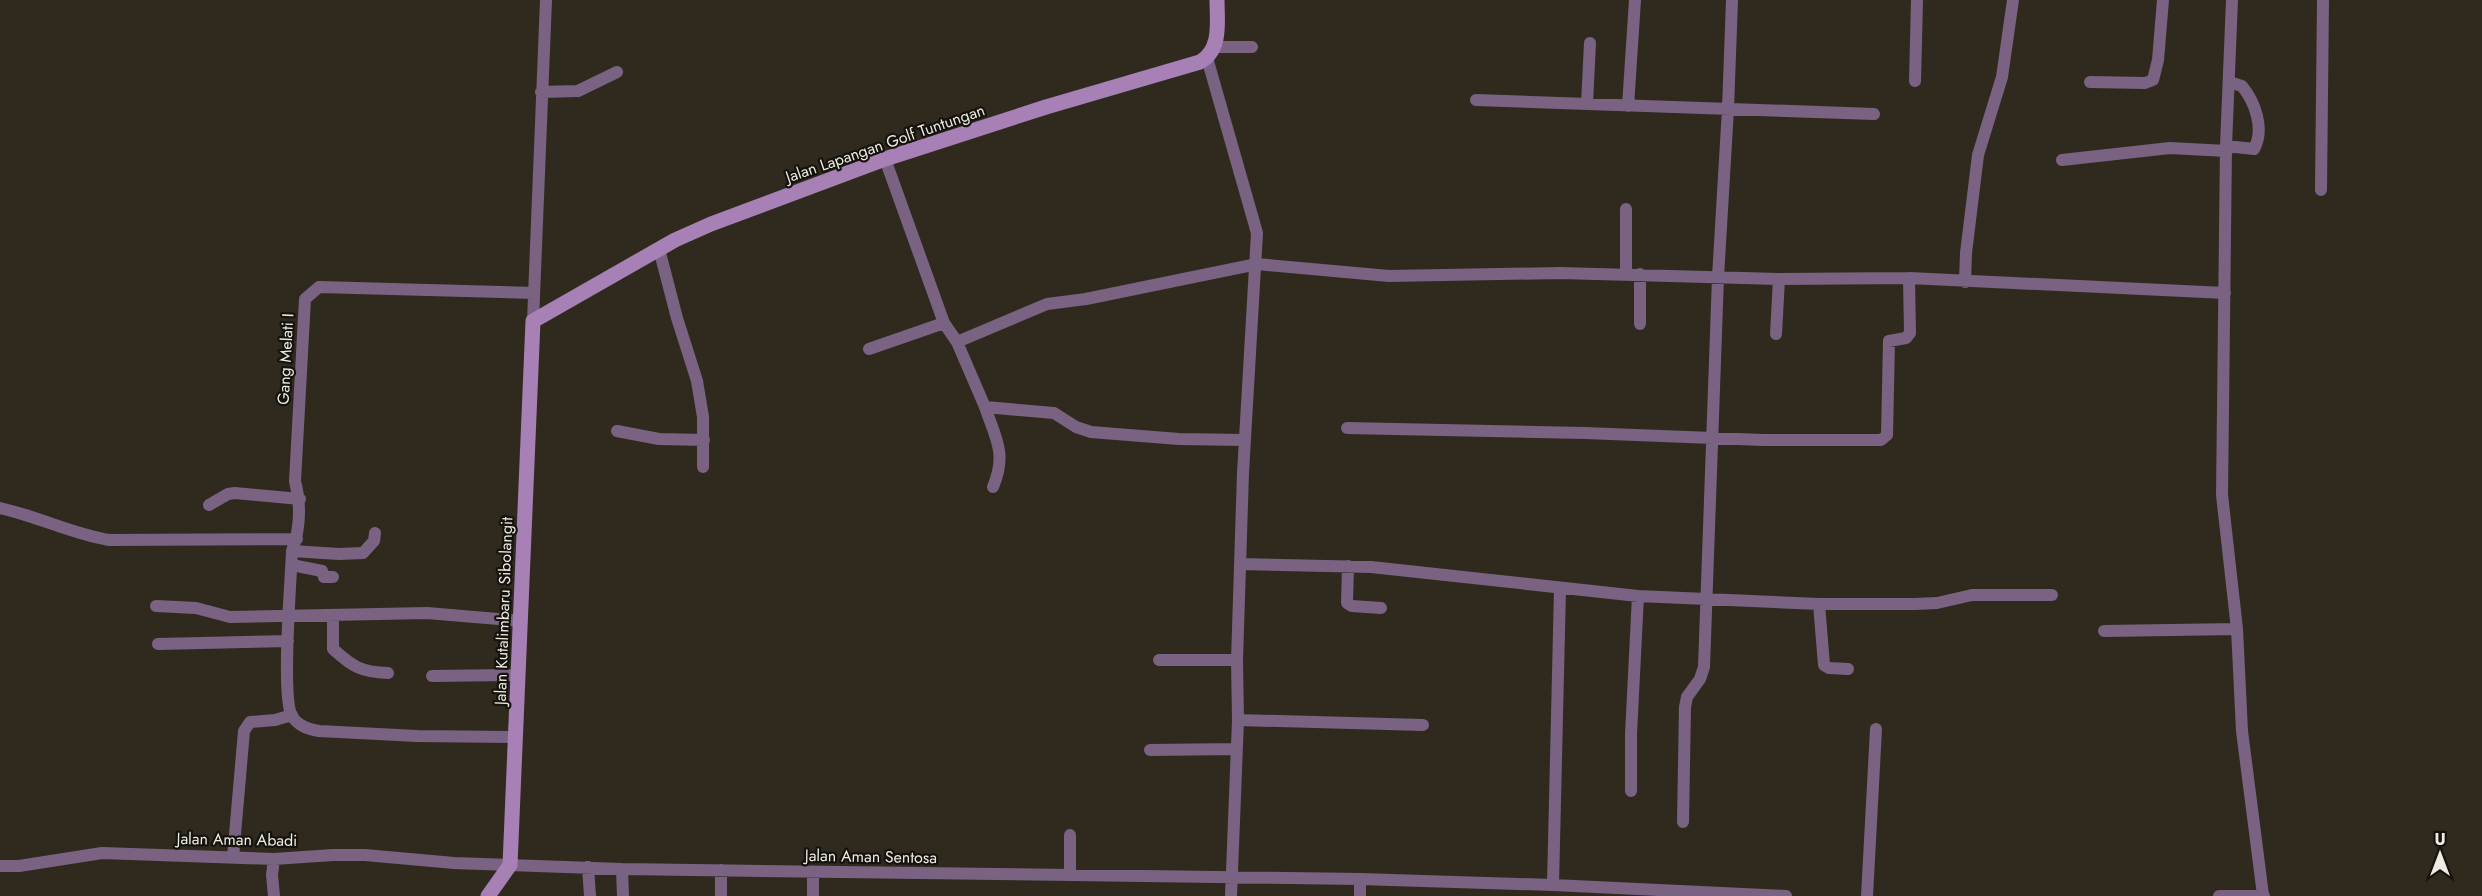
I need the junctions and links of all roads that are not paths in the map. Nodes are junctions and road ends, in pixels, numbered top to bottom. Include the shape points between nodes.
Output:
1 (546, 0) edge
2 (1217, 0) edge
3 (1635, 0) edge
4 (1732, 0) edge
5 (1917, 0) edge
6 (2013, 0) edge
7 (2163, 0) edge
8 (2232, 0) edge
9 (2323, 0) edge
10 (1590, 43) dead end
11 (1252, 47) dead end
12 (1210, 53) junction
13 (617, 72) dead end
14 (1915, 81) dead end
15 (2090, 82) dead end
16 (2229, 82) junction
17 (542, 92) junction
18 (1476, 100) dead end
19 (1587, 105) junction
20 (1628, 106) junction
21 (1728, 110) junction
22 (1874, 114) dead end
23 (2226, 148) junction
24 (885, 159) junction
25 (2062, 160) dead end
26 (2321, 190) dead end
27 (1626, 209) dead end
28 (659, 249) junction
29 (1257, 264) junction
30 (1626, 274) junction
31 (1640, 274) junction
32 (1718, 277) junction
33 (1909, 278) junction
34 (1779, 279) junction
35 (1965, 282) junction
36 (534, 293) junction
37 (2225, 293) junction
38 (533, 321) junction
39 (944, 323) junction
40 (1640, 324) dead end
41 (1776, 334) dead end
42 (957, 342) junction
43 (869, 349) dead end
44 (986, 407) junction
45 (1347, 428) dead end
46 (617, 431) dead end
47 (1713, 437) junction
48 (704, 440) junction
49 (1244, 440) junction
50 (703, 467) dead end
51 (993, 487) dead end
52 (300, 499) junction
53 (208, 505) dead end
54 (0, 508) edge
55 (375, 533) dead end
56 (295, 545) junction
57 (1241, 564) junction
58 (292, 565) junction
59 (1348, 566) junction
60 (333, 577) dead end
61 (1560, 589) junction
62 (2052, 595) dead end
63 (1638, 596) junction
64 (1708, 598) junction
65 (1819, 603) junction
66 (156, 606) dead end
67 (1381, 608) dead end
68 (333, 615) junction
69 (290, 616) junction
70 (521, 621) junction
71 (2237, 628) junction
72 (2104, 631) dead end
73 (288, 641) junction
74 (158, 644) dead end
75 (1160, 660) dead end
76 (1237, 660) junction
77 (1848, 669) dead end
78 (388, 673) dead end
79 (519, 675) junction
80 (432, 676) dead end
81 (292, 716) junction
82 (1238, 720) junction
83 (1423, 725) dead end
84 (1876, 729) dead end
85 (516, 737) junction
86 (1236, 749) junction
87 (1150, 750) dead end
88 (1631, 791) dead end
89 (1683, 822) dead end
90 (1070, 835) dead end
91 (233, 857) junction
92 (274, 859) junction
93 (510, 865) junction
94 (0, 866) edge
95 (588, 867) junction
96 (622, 869) junction
97 (721, 870) junction
98 (813, 872) junction
99 (1070, 874) junction
100 (1232, 877) junction
101 (1360, 879) junction
102 (1553, 885) junction
103 (274, 896) edge
104 (488, 896) edge
105 (590, 896) edge
106 (623, 896) edge
107 (721, 896) edge
108 (813, 896) edge
109 (1231, 896) edge
110 (1360, 896) edge
111 (1786, 896) edge
112 (1867, 896) edge
113 (2219, 896) edge
114 (2263, 896) edge

1 - 17 street
2 - 12 street
3 - 20 street
4 - 21 street
5 - 14 street
6 - 35 street via 2002,77 1978,155
7 - 15 street via 2158,60 2152,80
8 - 16 street
9 - 26 street
10 - 19 street
11 - 12 street
12 - 24 street, Jalan Lapangan Golf Tuntungan via 1193,65 1047,106
12 - 29 street via 1257,227
13 - 17 street via 578,91
16 - 23 street
16 - 23 street via 2242,86 2256,110 2257,142 2254,149
17 - 36 street
18 - 19 street
19 - 20 street
20 - 21 street
21 - 22 street
21 - 32 street
23 - 25 street via 2170,148
23 - 37 street
24 - 28 street, Jalan Lapangan Golf Tuntungan via 711,224
24 - 39 street
27 - 30 street
28 - 38 street, Jalan Lapangan Golf Tuntungan
28 - 48 street via 697,381
29 - 30 street via 1389,276
29 - 42 street via 1047,304
29 - 49 street
30 - 31 street
31 - 32 street
31 - 40 street
32 - 34 street
32 - 47 street
33 - 34 street
33 - 35 street
33 - 47 street via 1910,333 1906,338 1889,341 1885,438
34 - 41 street
35 - 37 street
36 - 38 street
36 - 52 street, Gang Melati I via 319,287 310,292 305,299 295,481
37 - 71 street via 2222,495
38 - 70 street, Jalan Kutalimbaru Sibolangit
39 - 42 street
39 - 43 street
42 - 44 street
44 - 49 street via 1054,413 1091,432
44 - 51 street via 1001,460
45 - 47 street
46 - 48 street via 659,439
47 - 64 street
48 - 50 street
49 - 57 street
52 - 53 street via 235,493
52 - 56 street, Gang Melati I
54 - 56 street via 92,538
55 - 56 street via 374,541 363,553 339,554
56 - 58 street, Gang Melati I
57 - 59 street
57 - 76 street
58 - 60 street
58 - 69 street, Gang Melati I
59 - 61 street
59 - 67 street via 1347,603
61 - 63 street
61 - 102 street
62 - 65 street via 1972,595 1915,604
63 - 64 street
63 - 88 street
64 - 65 street
64 - 89 street via 1702,674 1685,707
65 - 77 street via 1824,665
66 - 69 street via 196,608 230,617
68 - 69 street
68 - 70 street via 427,613
68 - 78 street via 333,649 358,668
69 - 73 street, Gang Melati I
70 - 79 street, Jalan Kutalimbaru Sibolangit
71 - 72 street
71 - 114 street via 2242,731
73 - 74 street
73 - 81 street, Gang Melati I
75 - 76 street
76 - 82 street
79 - 80 street
79 - 85 street, Jalan Kutalimbaru Sibolangit
81 - 85 street via 307,729 319,731
81 - 91 street via 250,722 244,731
82 - 83 street
82 - 86 street
84 - 112 street
85 - 93 street, Jalan Kutalimbaru Sibolangit
86 - 87 street
86 - 100 street
90 - 99 street
91 - 92 street, Jalan Aman Abadi
91 - 94 street, Jalan Aman Abadi via 102,853
92 - 93 street, Jalan Aman Abadi via 365,855
92 - 103 street
93 - 95 street, Jalan Aman Sentosa
93 - 104 street
95 - 96 street, Jalan Aman Sentosa
95 - 105 street
96 - 97 street, Jalan Aman Sentosa
96 - 106 street
97 - 98 street, Jalan Aman Sentosa
97 - 107 street
98 - 99 street, Jalan Aman Sentosa
98 - 108 street
99 - 100 street, Jalan Aman Sentosa
100 - 101 street, Jalan Aman Sentosa
100 - 109 street
101 - 102 street, Jalan Aman Sentosa
101 - 110 street
102 - 111 street, Jalan Aman Sentosa
113 - 114 street

